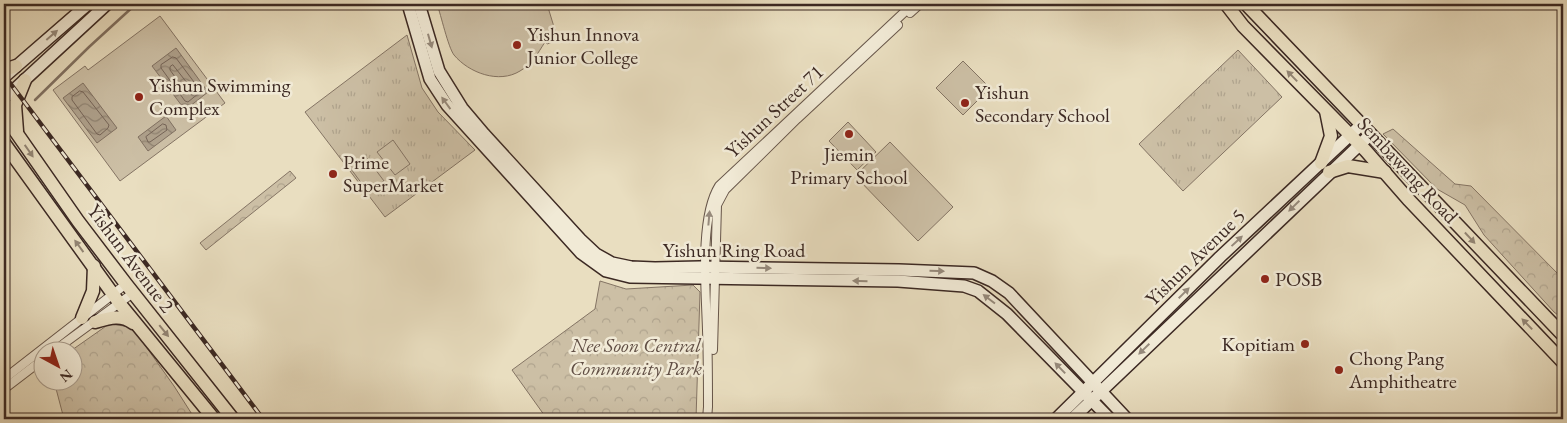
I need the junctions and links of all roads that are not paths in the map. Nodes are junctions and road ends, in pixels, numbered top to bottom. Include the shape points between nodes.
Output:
1 (88, 4) edge
2 (108, 4) edge
3 (408, 4) edge
4 (419, 4) edge
5 (913, 4) edge
6 (920, 4) edge
7 (1226, 4) edge
8 (1246, 4) edge
9 (10, 68) edge
10 (4, 77) edge
11 (25, 80) junction
12 (4, 99) edge
13 (1326, 111) junction
14 (4, 115) edge
15 (1362, 124) junction
16 (17, 133) junction
17 (1371, 134) junction
18 (1350, 135) junction
19 (1359, 144) junction
20 (5, 145) edge
21 (1325, 167) junction
22 (1385, 172) junction
23 (94, 266) junction
24 (710, 272) junction
25 (130, 289) junction
26 (117, 299) junction
27 (82, 318) junction
28 (95, 322) junction
29 (141, 330) junction
30 (1563, 335) edge
31 (69, 340) edge
32 (1563, 362) edge
33 (32, 368) edge
34 (4, 379) edge
35 (1092, 382) junction
36 (4, 389) edge
37 (1101, 391) junction
38 (1083, 392) junction
39 (1092, 400) junction
40 (214, 419) edge
41 (233, 419) edge
42 (707, 419) edge
43 (712, 419) edge
44 (1056, 419) edge
45 (1072, 419) edge
46 (1110, 419) edge
47 (1127, 419) edge

9 -> 1 main road
2 - 11 main road
24 -> 3 main road, Yishun Ring Road via 630,277 598,267 582,253 446,106 430,79
4 -> 24 main road, Yishun Ring Road via 439,71 462,108 596,254 631,268
24 -> 5 street, Yishun Street 71 via 710,207 719,186
6 - 24 street, Yishun Street 71 via 725,190 717,205
13 -> 7 main road, Sembawang Road via 1243,26
8 - 15 main road, Sembawang Road
9 - 10 main road
11 - 12 main road
11 - 16 main road via 15,105
13 - 18 main road, Sembawang Road
13 - 21 main road via 1330,136
14 - 16 main road, Yishun Avenue 2
15 - 17 main road, Sembawang Road
15 - 18 main road, Yishun Avenue 5
16 -> 25 main road, Yishun Avenue 2
17 - 19 main road, Yishun Avenue 5
17 -> 30 main road, Sembawang Road
18 - 19 main road, Sembawang Road
18 - 21 main road, Yishun Avenue 5
19 - 21 main road, Yishun Avenue 5
19 - 22 main road, Sembawang Road
23 -> 20 main road, Yishun Avenue 2
21 - 22 main road via 1348,166
35 -> 21 main road, Yishun Avenue 5 via 1220,257
21 -> 37 main road, Yishun Avenue 5
32 -> 22 main road, Sembawang Road
23 - 26 main road, Yishun Avenue 2
23 - 27 main road via 93,291
24 -> 35 main road, Yishun Ring Road via 899,270 974,273 1009,293
38 -> 24 main road, Yishun Ring Road via 1000,308 978,291 964,286
24 - 42 street
24 - 43 street
25 - 26 street
25 - 26 street
25 -> 41 main road, Yishun Avenue 2
26 - 27 street
26 - 28 street
26 - 29 main road, Yishun Avenue 2
27 - 34 street
28 - 29 main road via 119,317
28 - 31 street
29 - 40 main road, Yishun Avenue 2
33 - 36 street
35 - 37 main road, Yishun Ring Road
35 - 38 main road, Yishun Avenue 5
37 - 39 main road, Yishun Avenue 5
37 - 47 main road, Yishun Ring Road
38 - 39 main road, Yishun Ring Road
38 - 44 main road, Yishun Avenue 5
39 - 45 main road, Yishun Avenue 5
39 - 46 main road, Yishun Ring Road

